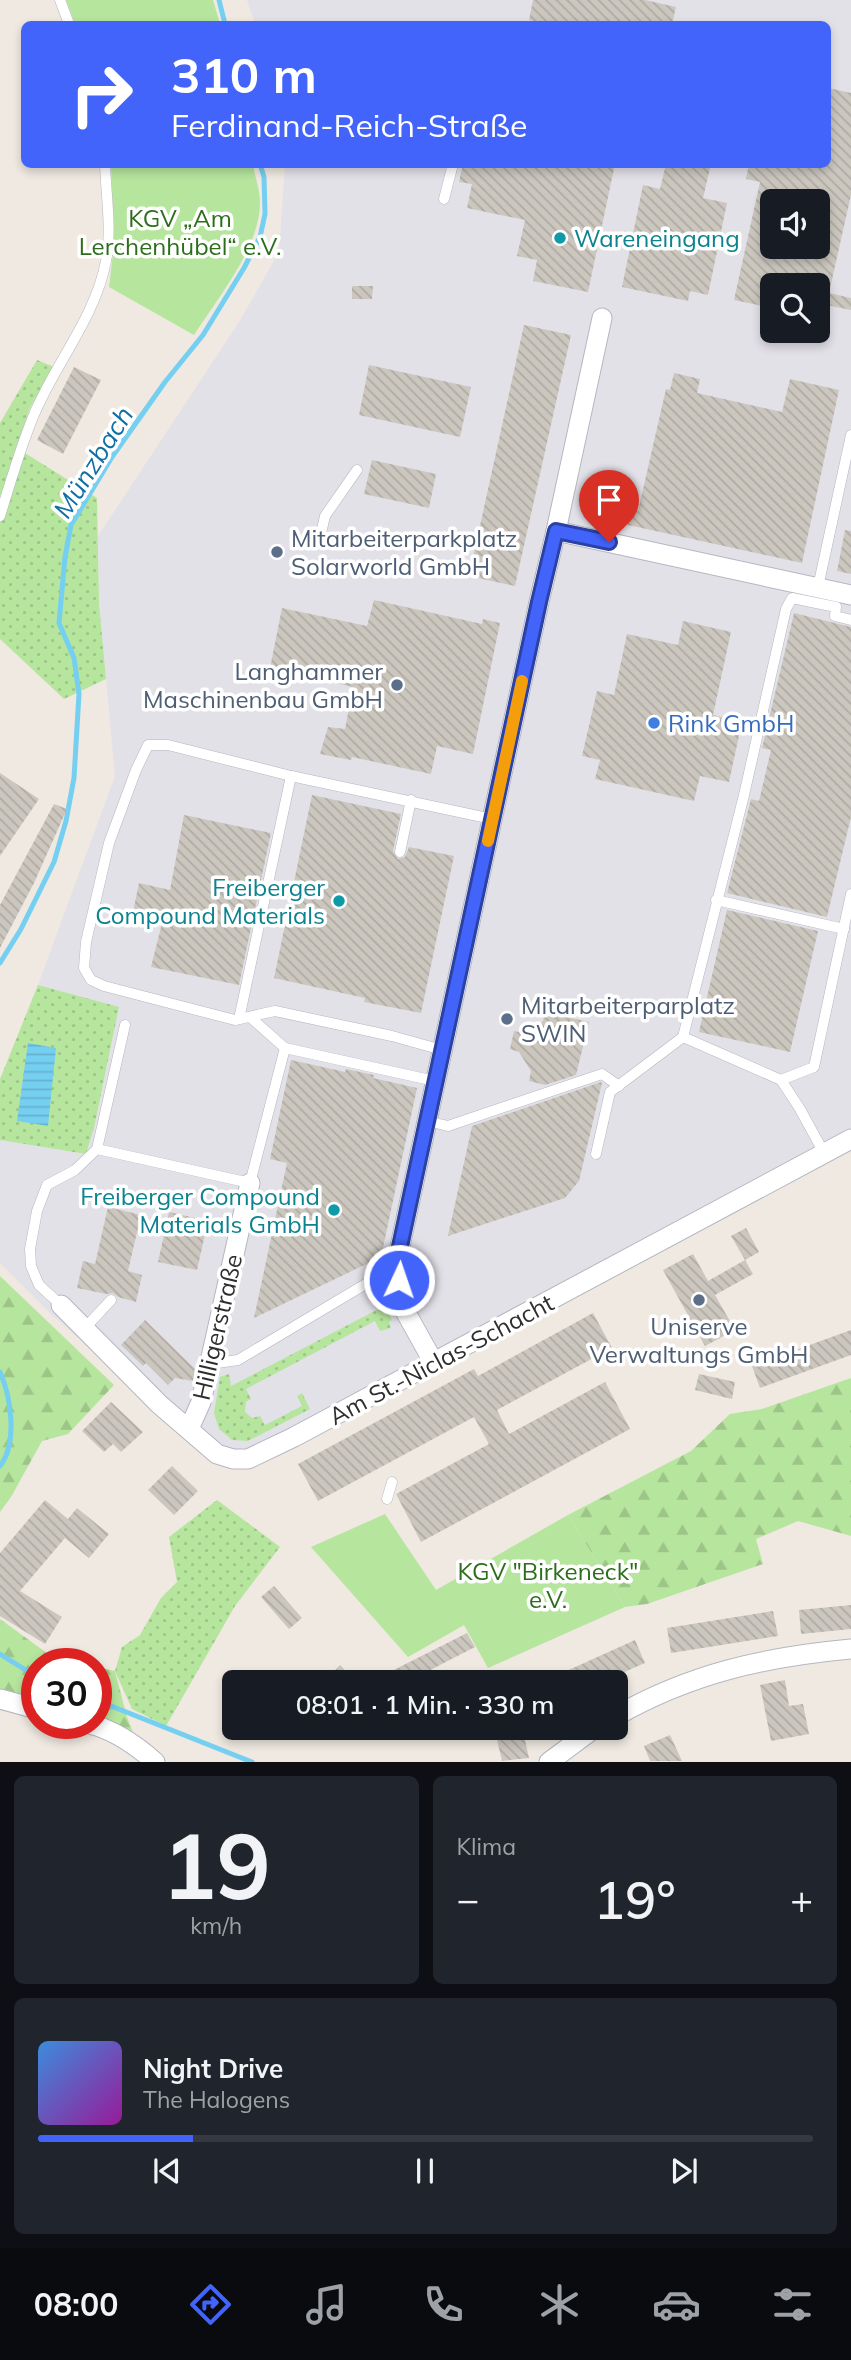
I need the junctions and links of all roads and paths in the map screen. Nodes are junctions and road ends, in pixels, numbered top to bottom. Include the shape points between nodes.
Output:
1 (60, 0) edge
2 (68, 21) edge
3 (104, 168) edge
4 (452, 168) edge
5 (444, 199) dead end
6 (602, 318) dead end
7 (851, 435) edge
8 (357, 470) dead end
9 (0, 516) edge
10 (556, 531) junction
11 (317, 536) dead end
12 (818, 587) junction
13 (851, 594) edge
14 (851, 620) edge
15 (291, 776) junction
16 (411, 800) junction
17 (492, 819) junction
18 (715, 850) dead end
19 (400, 852) dead end
20 (728, 853) junction
21 (851, 894) edge
22 (716, 900) junction
23 (844, 929) junction
24 (244, 1018) junction
25 (125, 1025) dead end
26 (683, 1037) junction
27 (285, 1048) junction
28 (442, 1050) junction
29 (781, 1080) junction
30 (435, 1081) junction
31 (619, 1086) junction
32 (427, 1121) junction
33 (851, 1139) edge
34 (97, 1149) junction
35 (824, 1153) junction
36 (596, 1154) dead end
37 (250, 1183) junction
38 (396, 1265) junction
39 (111, 1300) dead end
40 (61, 1305) joint
41 (85, 1329) junction
42 (434, 1363) junction
43 (208, 1364) junction
44 (189, 1429) junction
45 (392, 1482) dead end
46 (387, 1499) dead end
47 (851, 1649) edge
48 (0, 1699) edge
49 (21, 1705) edge
50 (628, 1709) edge
51 (112, 1733) edge
52 (579, 1740) edge
53 (155, 1762) edge
54 (549, 1762) edge

1 - 2 lane
3 - 9 lane via 108,241 101,280 36,410
4 - 5 lane
6 - 10 street
7 - 12 lane
8 - 11 lane via 324,516
10 - 12 street
10 - 17 street
12 - 13 street
14 - 20 lane via 835,616 836,607 792,598 786,609
15 - 16 lane
15 - 24 lane
15 - 24 lane via 168,745 148,745 110,843 86,942 84,968 91,980 199,1011
16 - 17 lane
16 - 19 lane
17 - 28 street
18 - 20 lane
20 - 22 lane
21 - 23 lane
22 - 23 lane
22 - 26 lane
23 - 29 lane via 814,1067
24 - 27 lane
24 - 28 lane via 275,1011
25 - 34 lane
26 - 29 lane
26 - 31 lane
27 - 30 lane
27 - 37 lane
28 - 30 street
29 - 35 lane
30 - 32 street
31 - 32 lane via 602,1074 449,1126
31 - 36 lane via 610,1092
32 - 38 street
33 - 35 street, Am St.-Niclas-Schacht
34 - 37 lane
34 - 40 lane via 75,1170 47,1185 37,1211 31,1266 39,1285
35 - 42 street, Am St.-Niclas-Schacht
37 - 43 street, Hilligerstraße
38 - 42 street via 405,1311
38 - 43 lane via 238,1360
39 - 41 lane
40 - 41 street, Am St.-Niclas-Schacht
41 - 44 street, Am St.-Niclas-Schacht
42 - 44 street, Am St.-Niclas-Schacht via 248,1459 217,1454
43 - 44 street, Hilligerstraße via 201,1402
45 - 46 lane
47 - 50 street via 784,1656 717,1672
48 - 49 street
51 - 53 street
52 - 54 street

